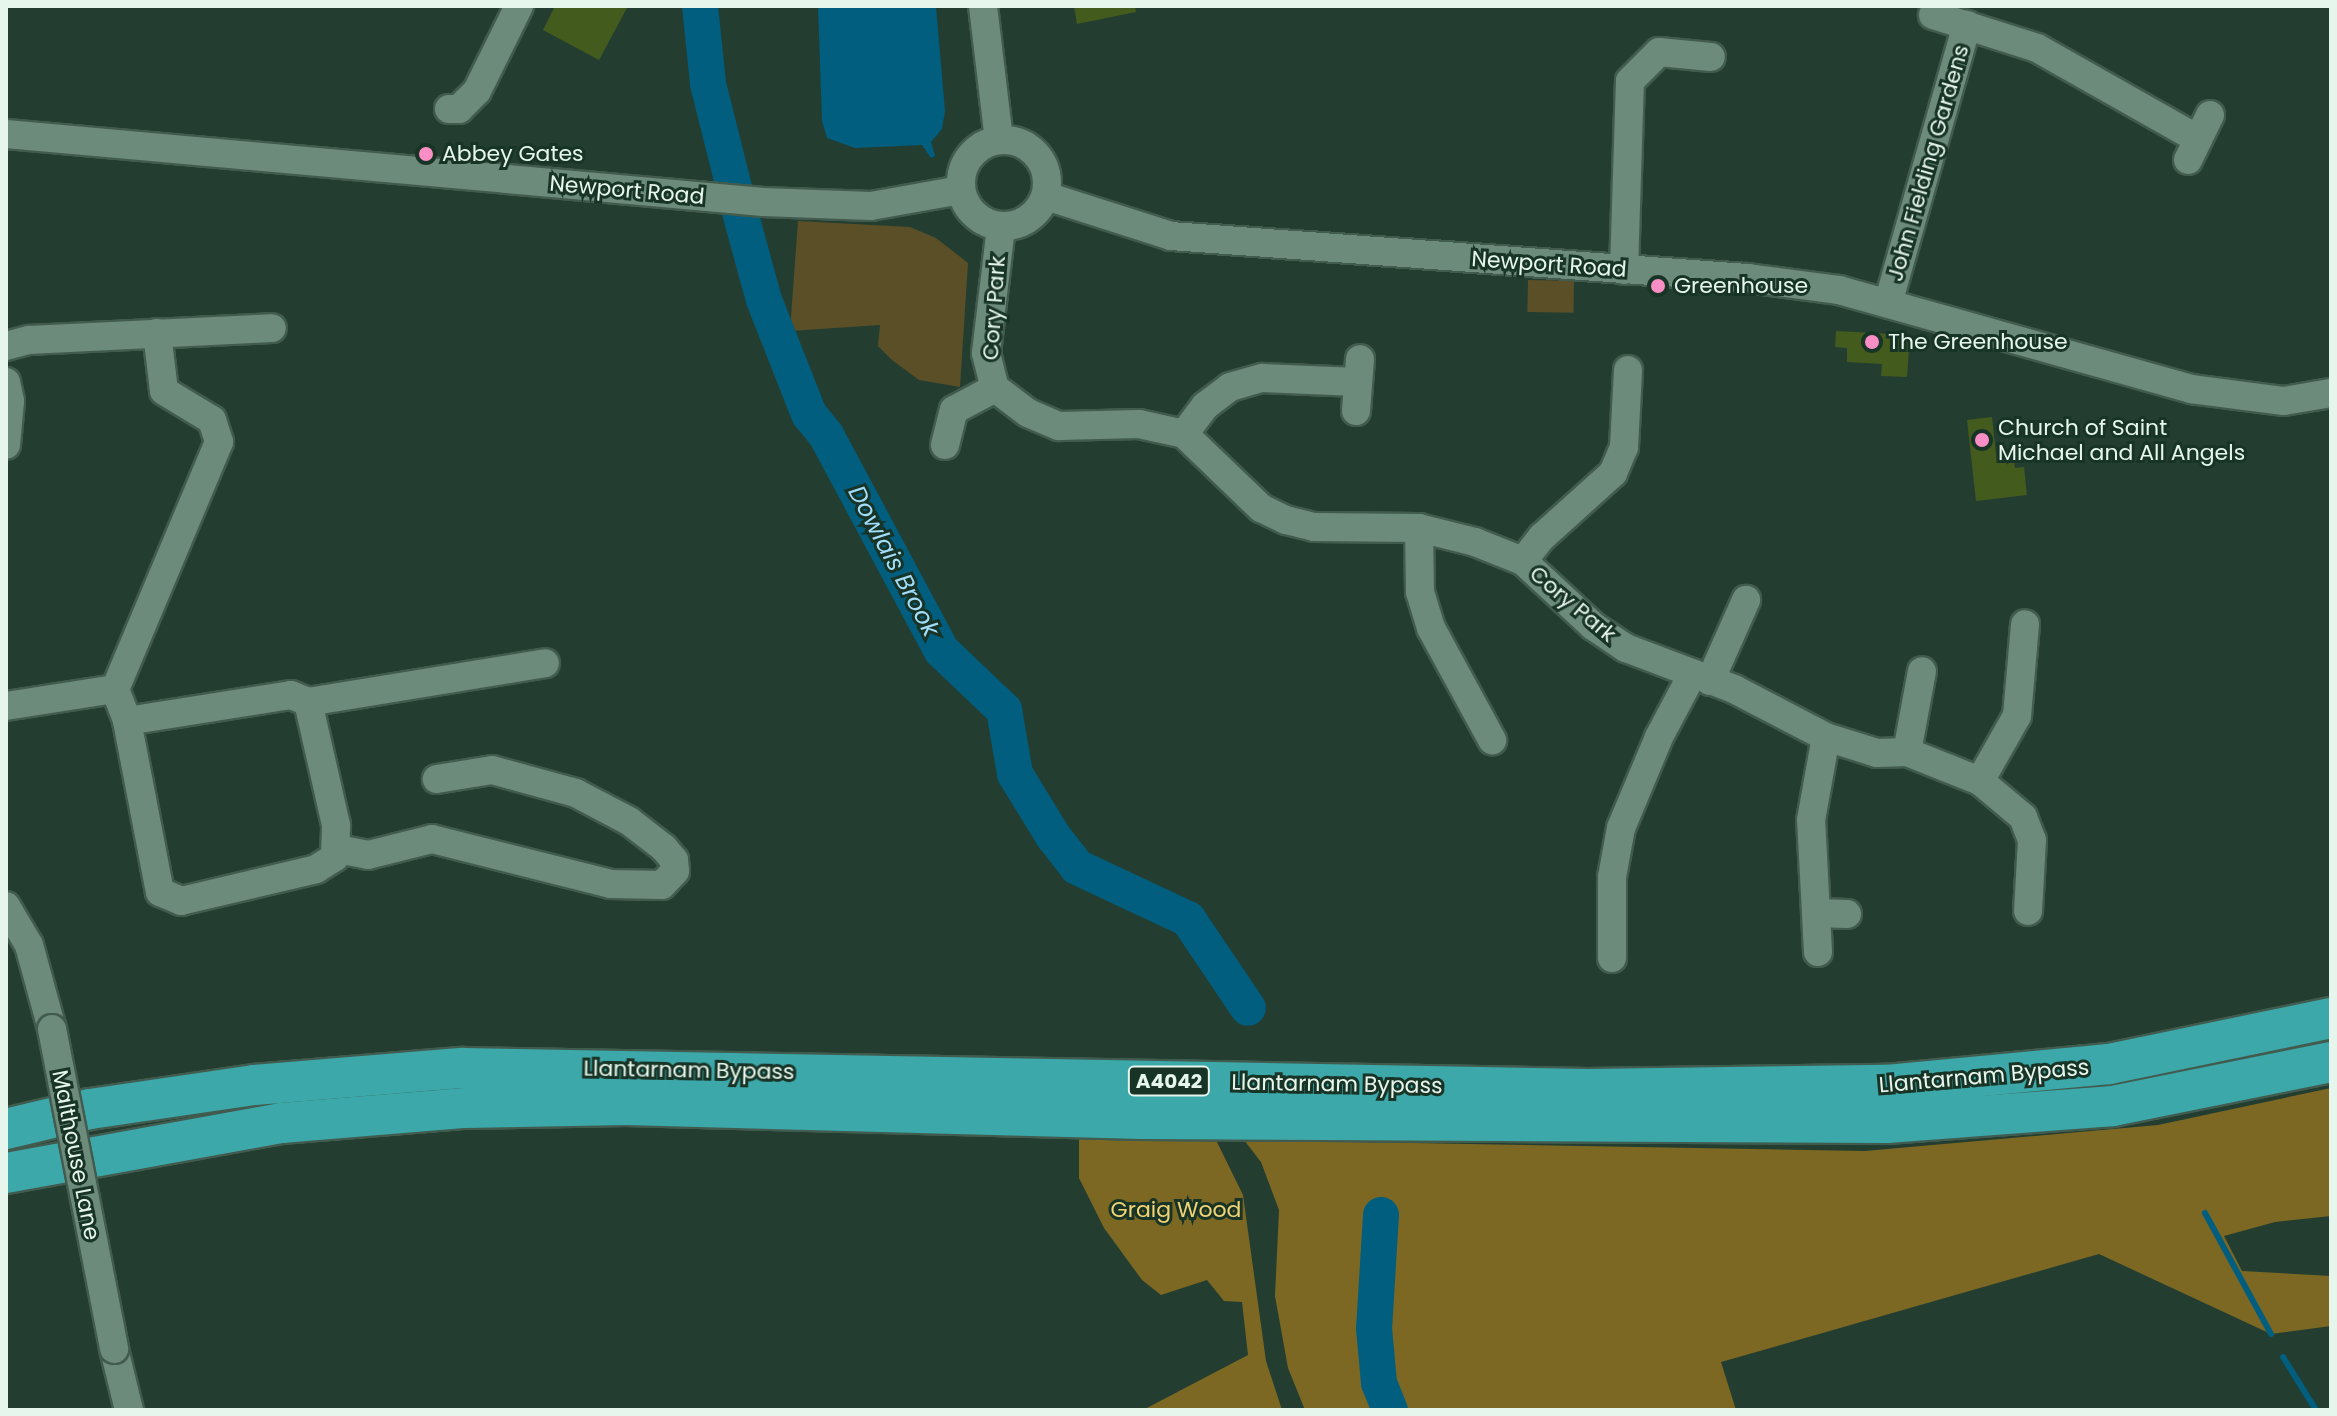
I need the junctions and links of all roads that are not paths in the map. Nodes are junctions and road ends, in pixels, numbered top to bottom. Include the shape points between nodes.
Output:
1 (519, 6) edge
2 (983, 6) edge
3 (1933, 15) dead end
4 (1967, 25) junction
5 (1711, 57) dead end
6 (449, 109) dead end
7 (6, 134) edge
8 (2199, 138) dead end
9 (999, 140) junction
10 (961, 190) junction
11 (1046, 196) junction
12 (1001, 227) junction
13 (1624, 270) junction
14 (1889, 300) junction
15 (272, 328) dead end
16 (157, 333) junction
17 (6, 346) edge
18 (1628, 370) dead end
19 (6, 382) edge
20 (995, 388) junction
21 (2331, 393) edge
22 (1356, 411) dead end
23 (1184, 434) junction
24 (6, 445) edge
25 (945, 445) dead end
26 (1419, 528) junction
27 (1523, 561) junction
28 (1746, 600) dead end
29 (2025, 624) dead end
30 (545, 663) dead end
31 (1922, 671) dead end
32 (1701, 677) junction
33 (115, 689) junction
34 (308, 702) junction
35 (6, 706) edge
36 (127, 721) junction
37 (1826, 737) junction
38 (1492, 740) dead end
39 (1907, 752) junction
40 (437, 779) dead end
41 (1980, 781) junction
42 (338, 849) junction
43 (6, 906) edge
44 (2028, 911) dead end
45 (1816, 913) junction
46 (1847, 914) dead end
47 (1818, 952) dead end
48 (1612, 958) dead end
49 (2331, 1018) edge
50 (2331, 1062) edge
51 (6, 1129) edge
52 (6, 1173) edge
53 (129, 1410) edge

1 - 6 street via 477,91 459,109
2 - 9 street
3 - 4 street, John Fielding Gardens
4 - 8 street, John Fielding Gardens via 2037,48
4 - 14 street, John Fielding Gardens
5 - 13 street via 1659,52 1630,81
7 - 10 street, Newport Road via 763,202 871,206
9 - 10 street via 985,144 965,163
9 - 11 street via 1026,146 1037,155 1048,181
10 - 12 street via 979,219
11 - 12 street via 1029,219
11 - 13 street, Newport Road via 1171,236
12 - 20 street, Cory Park via 986,353
13 - 14 street, Newport Road via 1782,281
14 - 21 street, Newport Road via 2075,360 2191,389 2284,401
15 - 16 street
16 - 17 street via 29,340
16 - 33 street via 164,391 212,420 219,442
18 - 27 street via 1624,447 1613,473
19 - 24 street
20 - 23 street, Cory Park via 1011,404 1059,426 1139,424
20 - 25 street, Cory Park via 954,410
22 - 23 street via 1359,371 1262,378 1230,387 1205,406
23 - 26 street, Cory Park via 1261,508 1286,520 1314,527
26 - 27 street, Cory Park
26 - 38 street via 1420,592 1431,628
27 - 32 street, Cory Park via 1615,641
28 - 32 street
29 - 41 street via 2017,716
30 - 34 street
31 - 39 street
32 - 37 street, Cory Park
32 - 48 street via 1649,758 1621,828 1612,877
33 - 35 street
33 - 36 street
34 - 36 street via 291,695
34 - 42 street
36 - 42 street via 156,887 168,897 181,901 316,869
37 - 39 street, Cory Park via 1877,753
37 - 45 street via 1811,820
39 - 41 street, Cory Park
40 - 42 street via 492,770 576,793 629,821 664,848 675,871 662,885 611,884 432,839 368,855
41 - 44 street, Cory Park via 2023,817 2032,840
43 - 53 street, Malthouse Lane, bridge via 29,945 52,1029
45 - 46 street
45 - 47 street
49 - 51 highway, Llantarnam Bypass / A4042 via 2109,1064 1887,1085 1603,1089 463,1068 240,1087 90,1109
50 - 52 highway, Llantarnam Bypass / A4042 via 2113,1106 1887,1123 1142,1119 685,1105 465,1108 281,1123

